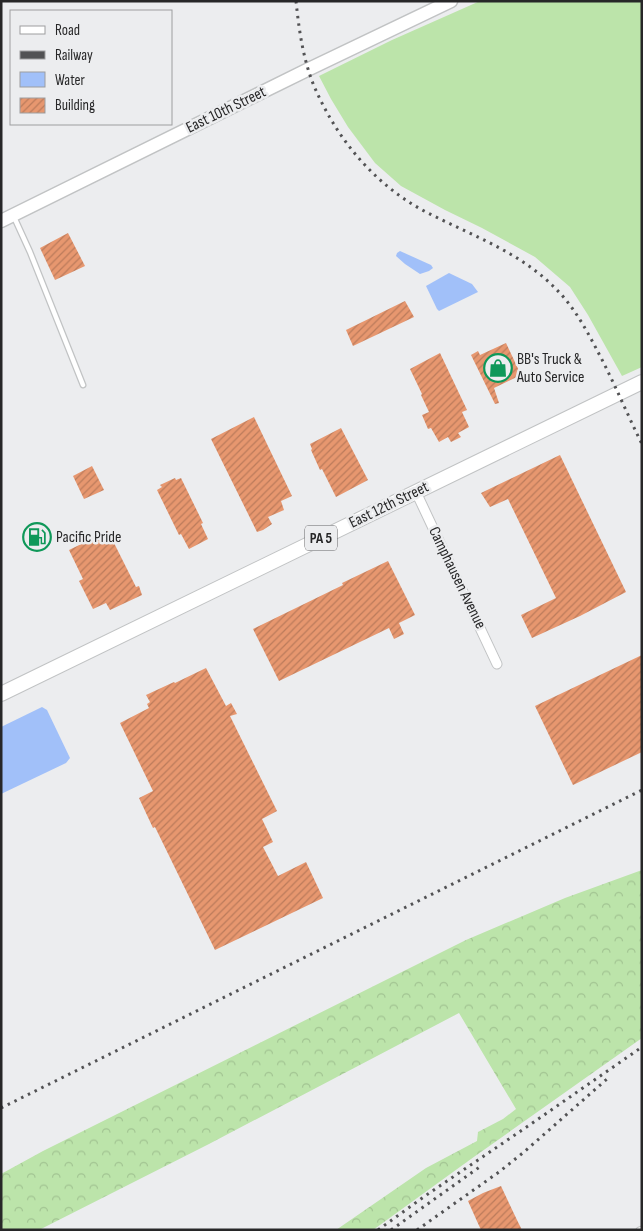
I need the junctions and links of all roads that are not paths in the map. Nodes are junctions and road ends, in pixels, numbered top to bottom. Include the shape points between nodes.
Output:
1 (451, 1) edge
2 (13, 216) junction
3 (1, 222) edge
4 (642, 382) edge
5 (83, 385) dead end
6 (416, 492) junction
7 (497, 664) dead end
8 (1, 694) edge

1 - 2 street, East 10th Street
2 - 3 street, East 10th Street
2 - 5 lane
4 - 6 main road, East 12th Street / PA 5
6 - 7 street, Camphausen Avenue
6 - 8 main road, East 12th Street / PA 5

